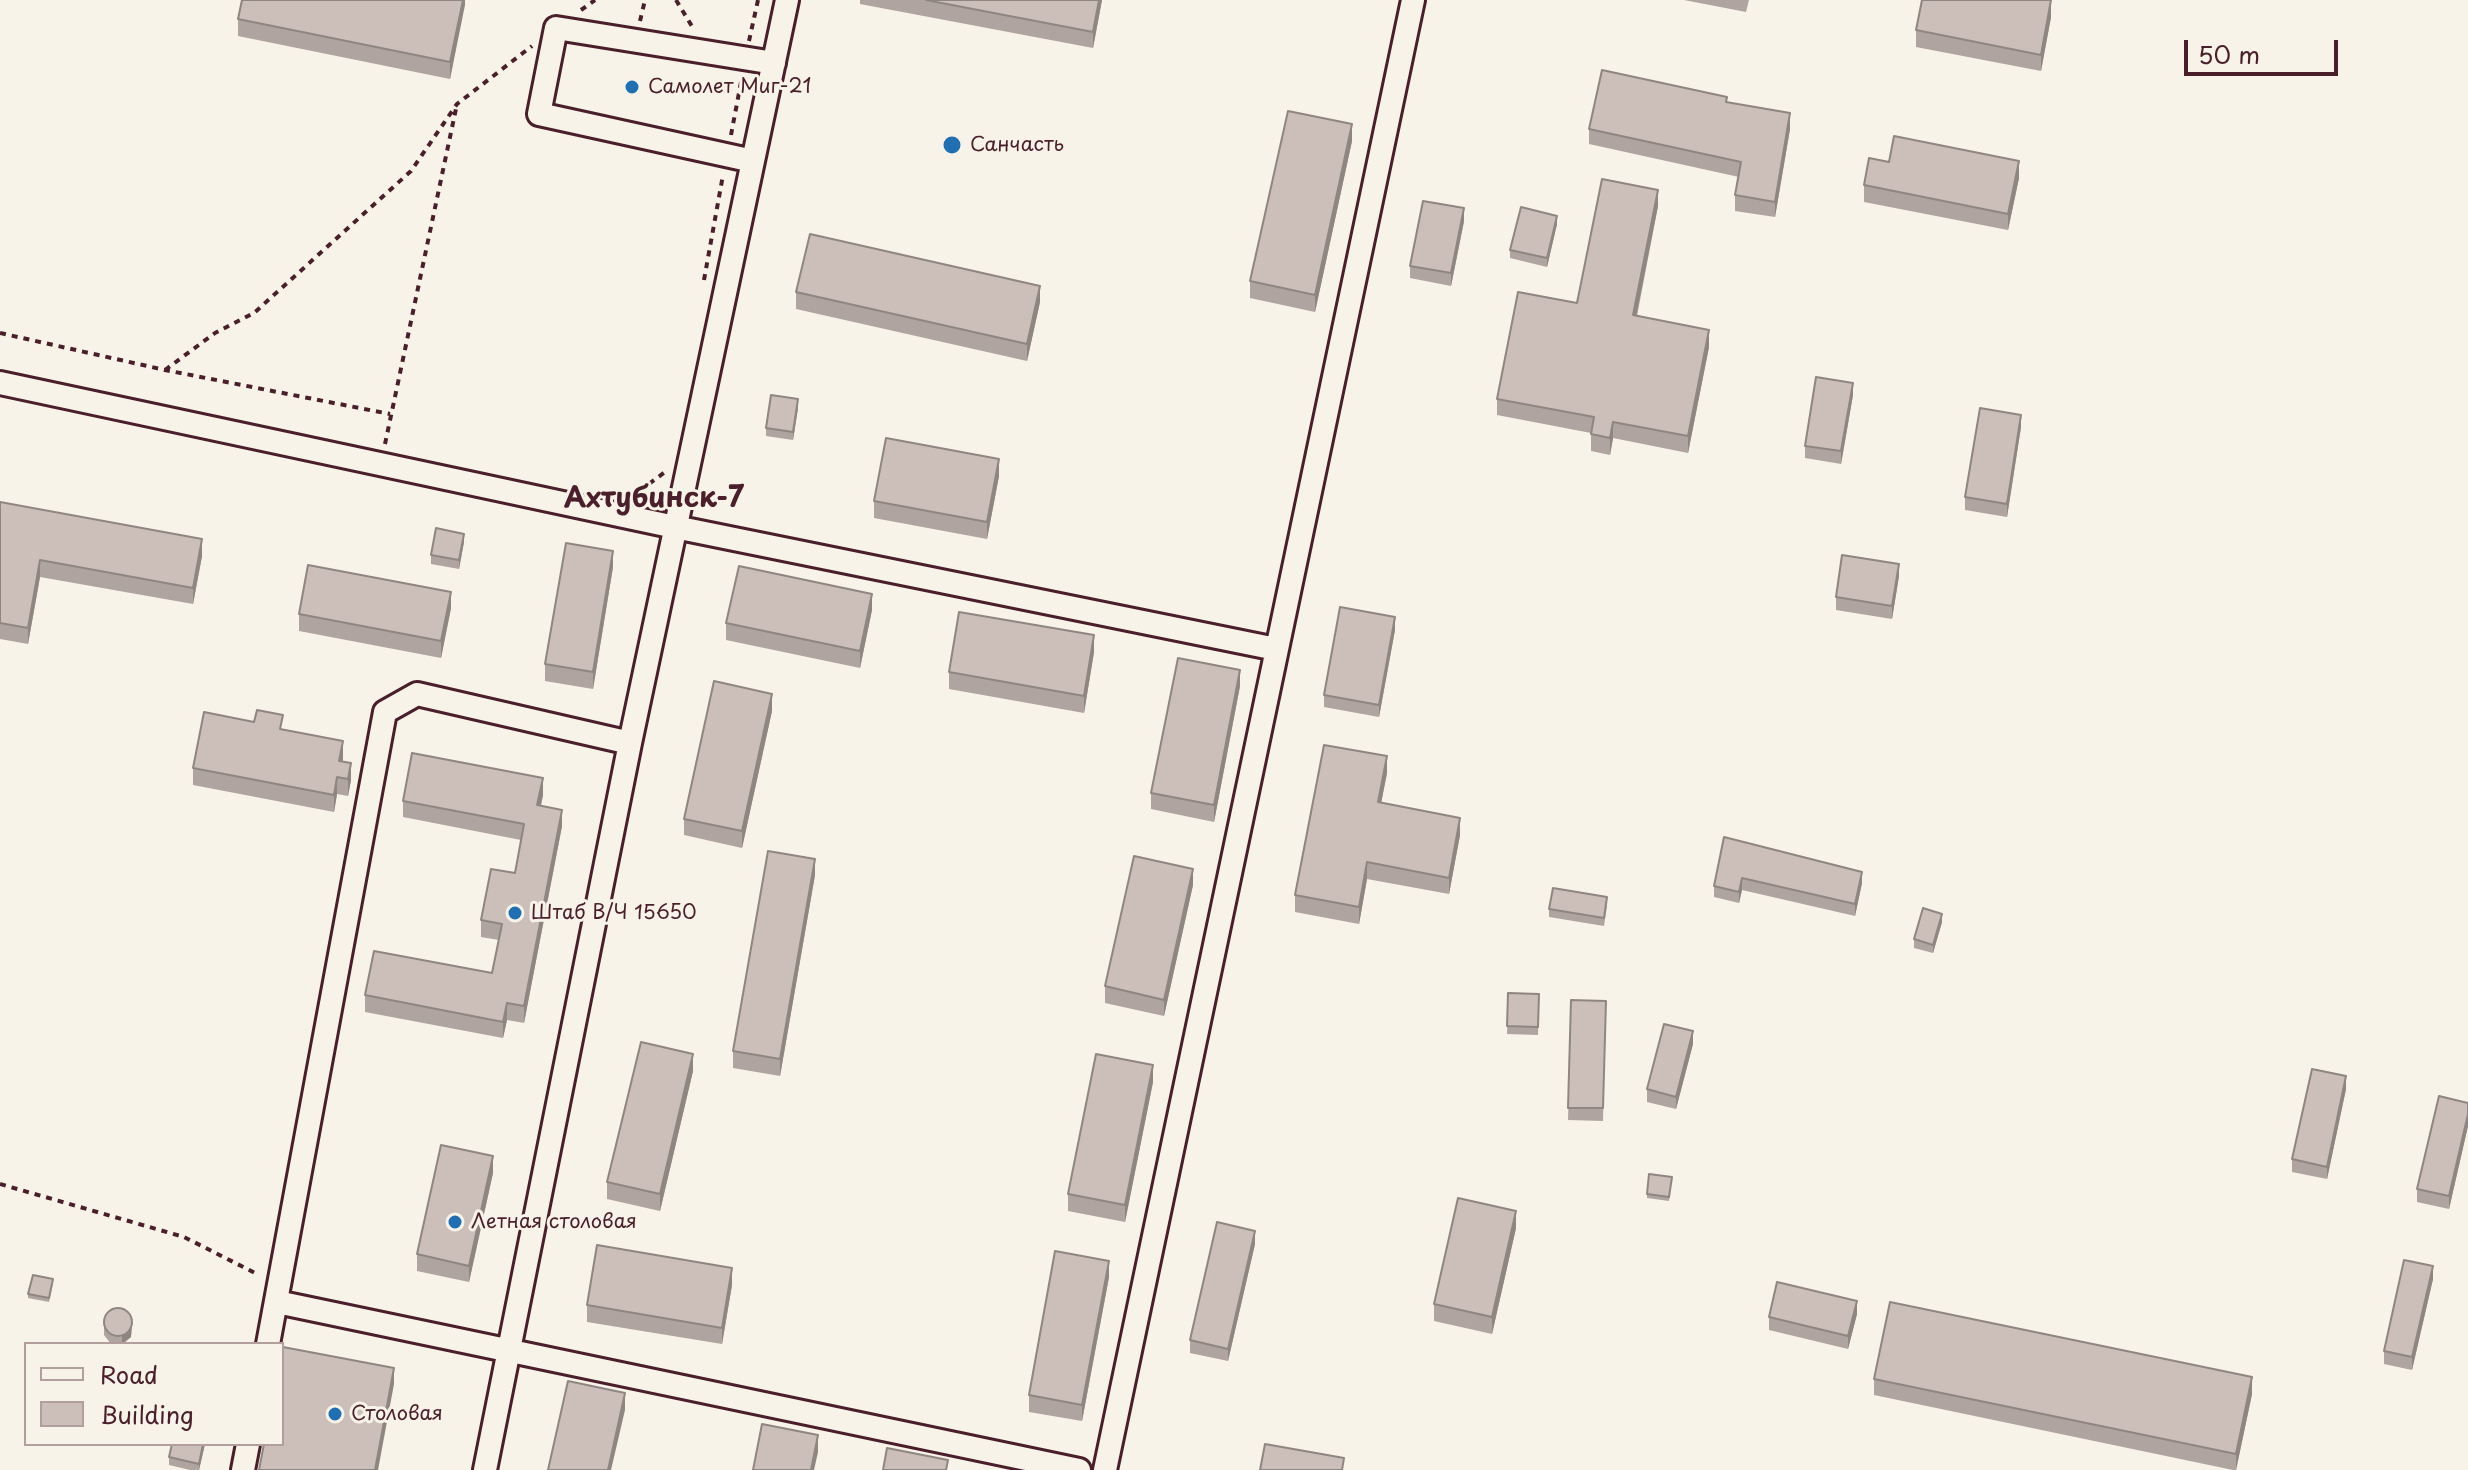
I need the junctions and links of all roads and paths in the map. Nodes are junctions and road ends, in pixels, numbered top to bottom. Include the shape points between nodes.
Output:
1 (595, 0) edge
2 (758, 0) edge
3 (787, 0) edge
4 (1413, 0) edge
5 (556, 28) junction
6 (745, 58) junction
7 (774, 63) junction
8 (457, 104) junction
9 (727, 155) junction
10 (753, 161) junction
11 (704, 280) dead end
12 (0, 333) edge
13 (165, 370) junction
14 (0, 383) edge
15 (390, 414) junction
16 (384, 449) dead end
17 (669, 469) dead end
18 (629, 498) dead end
19 (675, 527) junction
20 (1276, 649) junction
21 (630, 743) junction
22 (0, 1184) edge
23 (278, 1294) junction
24 (268, 1342) edge
25 (510, 1351) junction
26 (248, 1446) edge
27 (243, 1470) edge
28 (485, 1470) edge
29 (1079, 1470) edge
30 (1105, 1470) edge

1 - 5 path
2 - 6 path
3 - 7 street
4 - 20 street
5 - 6 street
5 - 8 path
5 - 9 street via 539,114
6 - 7 street
6 - 9 path
7 - 10 street
8 - 13 path via 411,171 254,313 215,333
8 - 15 path
9 - 10 street
9 - 11 path
10 - 19 street
12 - 13 path
13 - 15 path
14 - 19 street
15 - 16 path
17 - 18 path
19 - 20 street
19 - 21 street
20 - 30 street
21 - 23 street via 417,694 385,712
21 - 25 street
22 - 23 path via 184,1237
23 - 24 street
23 - 25 street
25 - 28 street
25 - 29 street
26 - 27 street

